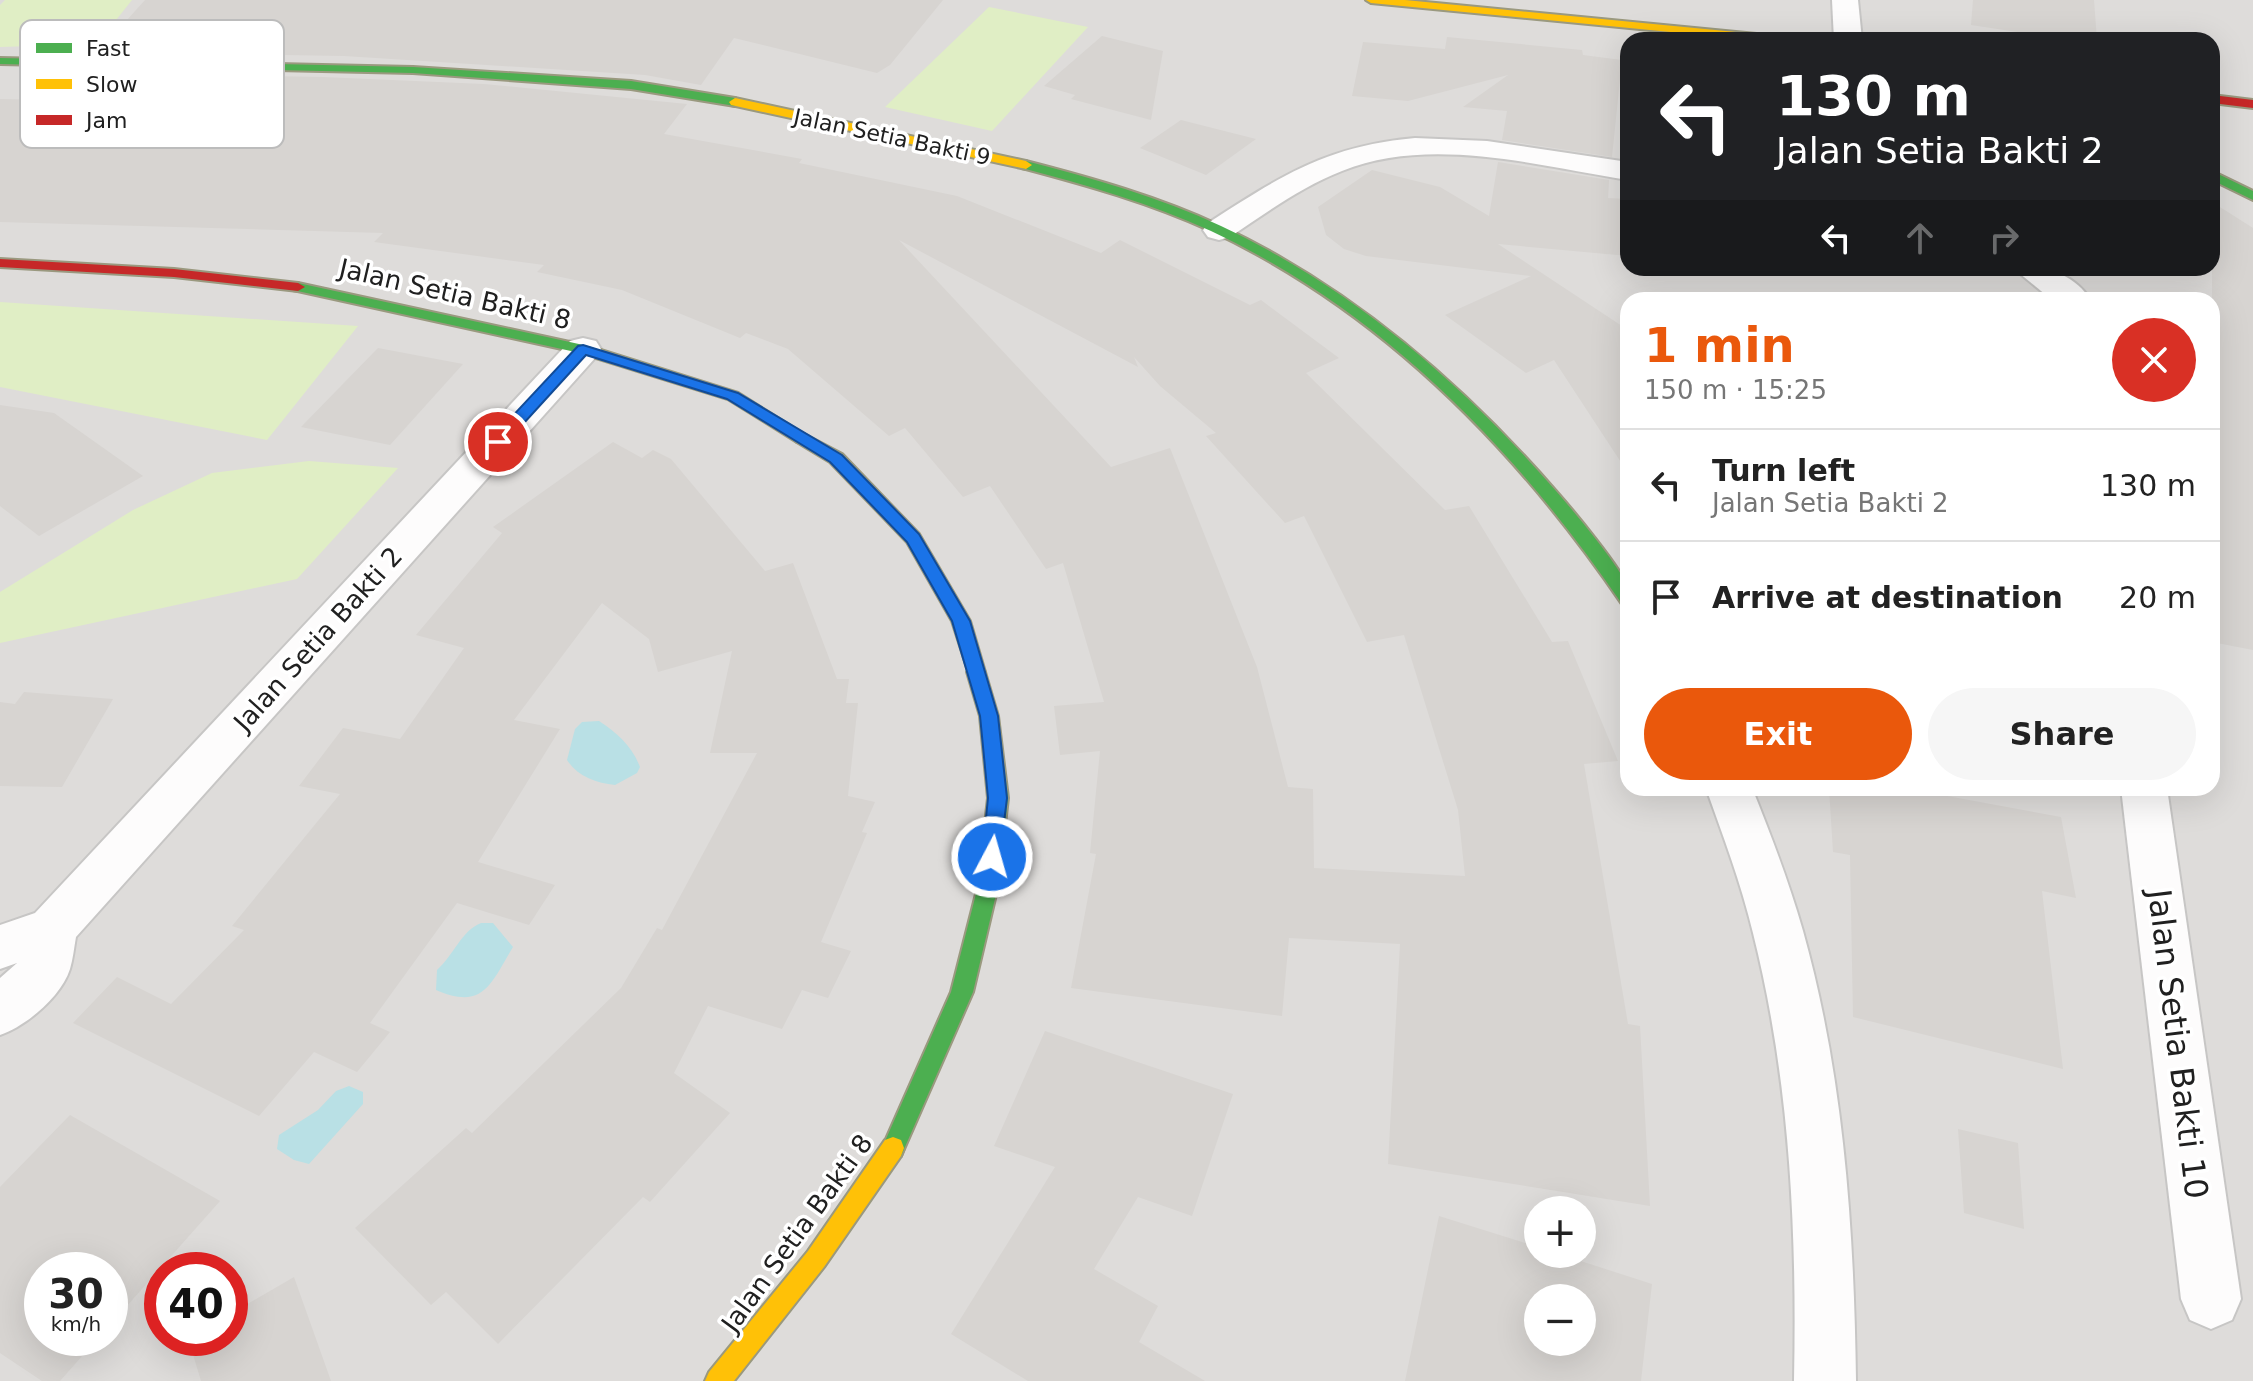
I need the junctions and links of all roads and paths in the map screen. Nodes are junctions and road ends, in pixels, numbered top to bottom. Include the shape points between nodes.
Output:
1 (1371, 0) edge
2 (1845, 0) edge
3 (1705, 32) edge
4 (1847, 32) edge
5 (0, 61) edge
6 (20, 61) edge
7 (284, 66) edge
8 (2220, 100) edge
9 (2253, 104) edge
10 (1620, 170) edge
11 (2220, 179) edge
12 (2253, 196) edge
13 (1219, 230) junction
14 (0, 263) edge
15 (2041, 276) edge
16 (2063, 292) edge
17 (583, 349) junction
18 (1620, 589) edge
19 (1732, 796) edge
20 (2145, 796) edge
21 (53, 928) junction
22 (0, 947) edge
23 (0, 1012) edge
24 (2211, 1299) dead end
25 (718, 1381) edge
26 (1826, 1381) edge

1 - 3 street
2 - 4 street
5 - 6 street, Jalan Setia Bakti 9
7 - 13 street, Jalan Setia Bakti 9 via 427,68 659,89 1027,167 1110,190
8 - 9 street
10 - 13 street via 1483,151 1396,148 1315,170
11 - 12 street
13 - 18 street, Jalan Setia Bakti 9 via 1341,304 1423,367 1491,429 1566,513
14 - 17 street, Jalan Setia Bakti 8 via 174,273 316,289
15 - 16 street
17 - 21 street, Jalan Setia Bakti 2
17 - 25 street, Jalan Setia Bakti 8 via 733,396 836,458 913,538 961,621 989,716 998,798 988,886 962,992 898,1140 816,1259
19 - 26 street via 1766,889 1807,1063 1826,1266
20 - 24 street, Jalan Setia Bakti 10
21 - 22 street, Jalan Setia Bakti 2
21 - 23 street via 44,970

